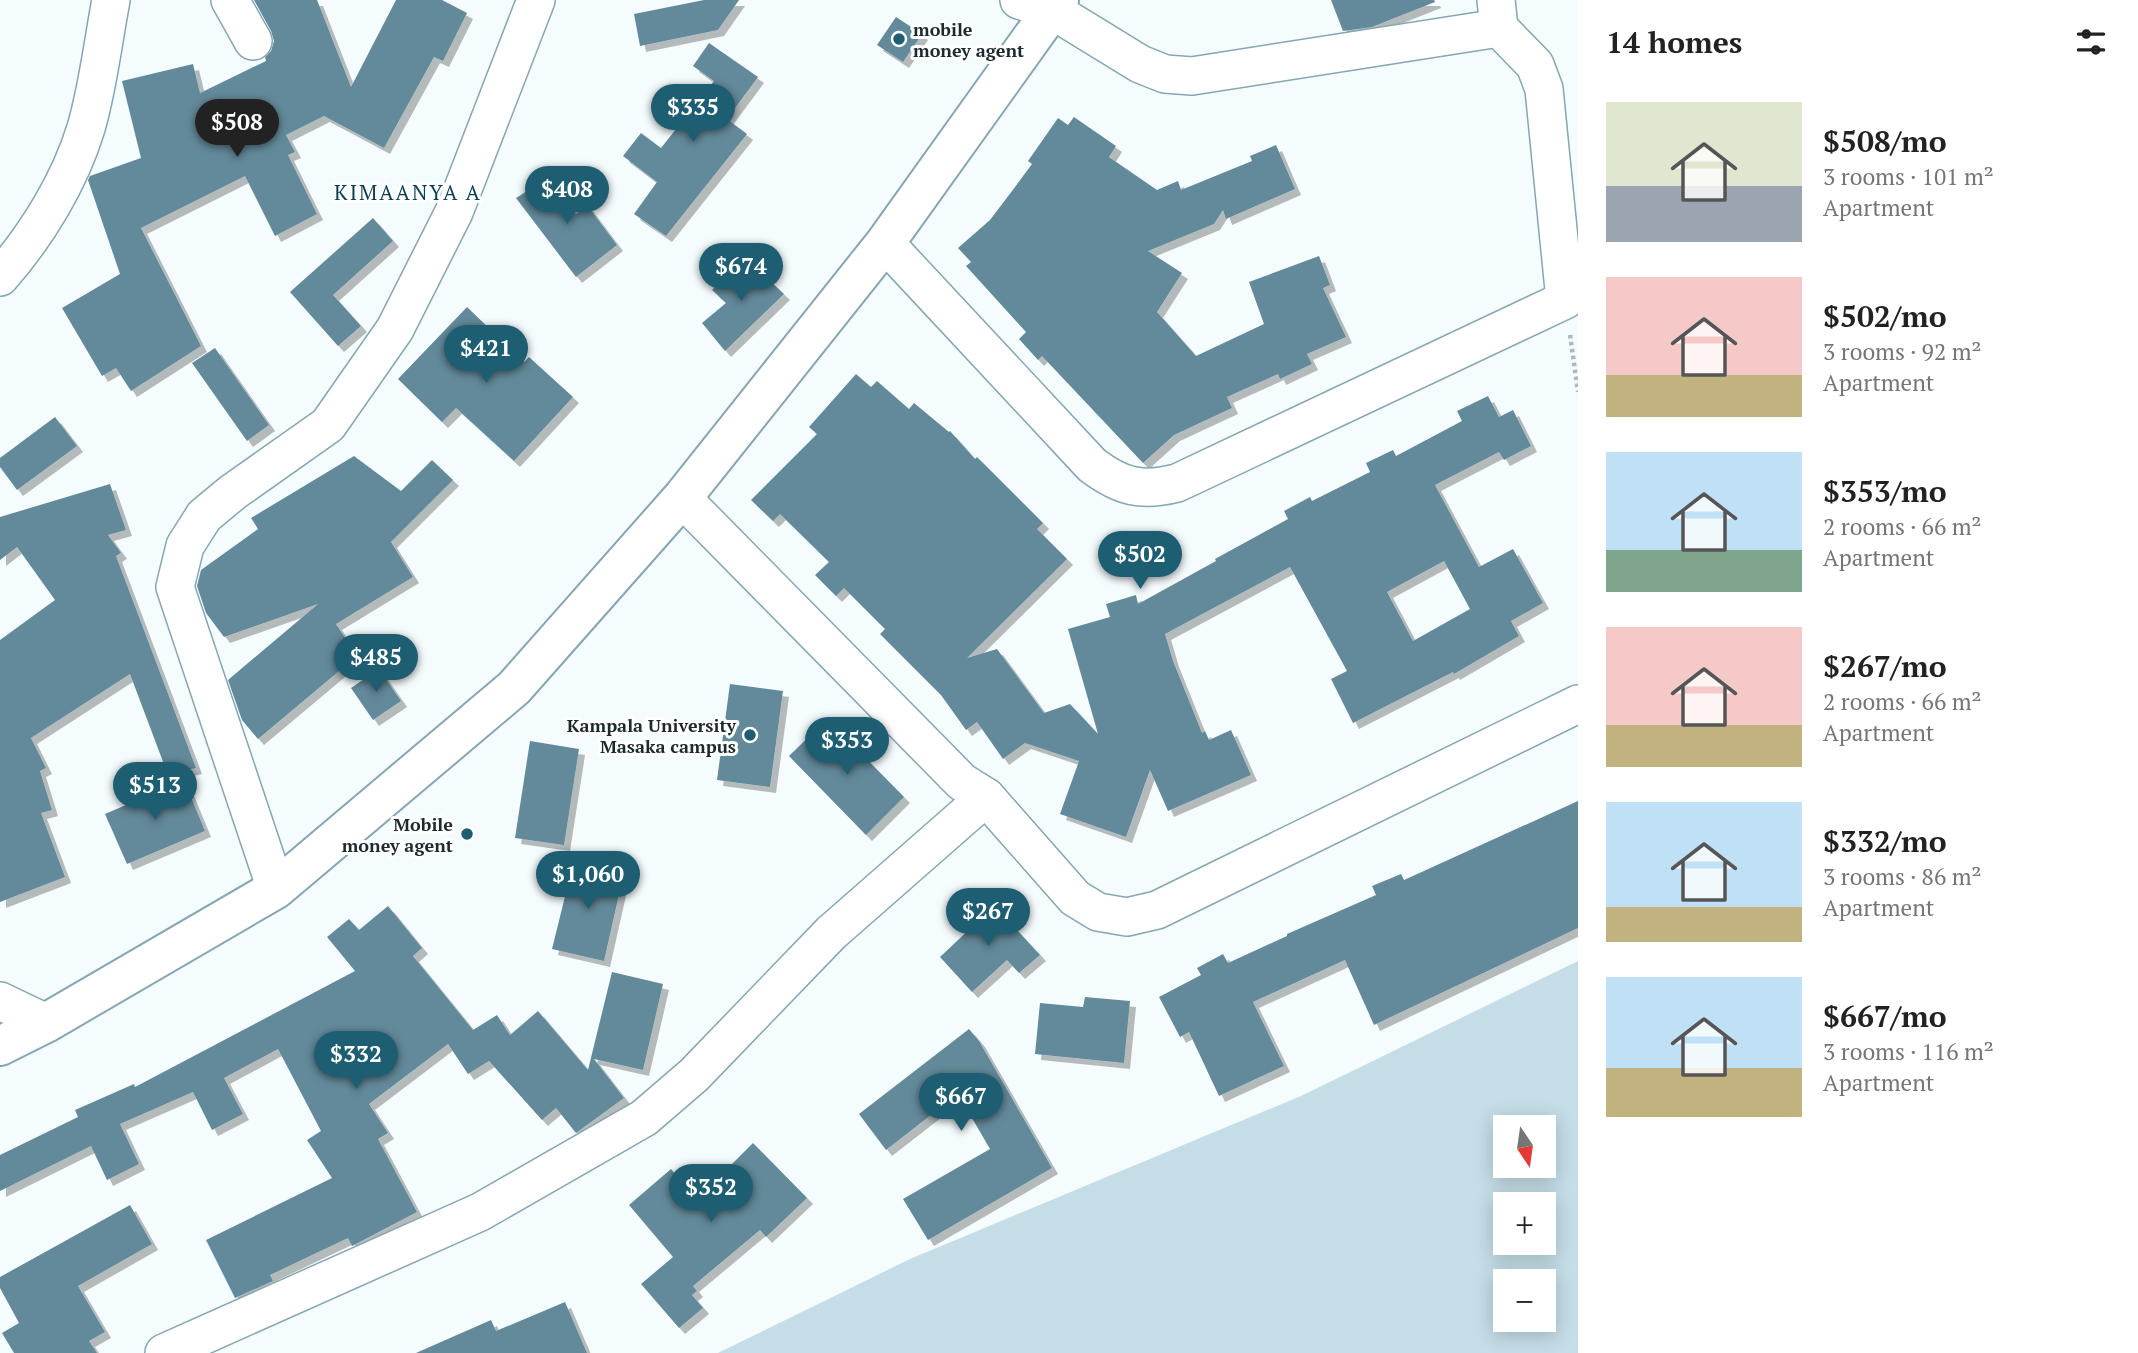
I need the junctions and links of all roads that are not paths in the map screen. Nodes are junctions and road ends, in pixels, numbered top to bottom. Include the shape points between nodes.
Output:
1 (111, 0) edge
2 (230, 0) edge
3 (536, 0) edge
4 (1044, 4) edge
5 (1497, 14) edge
6 (253, 41) dead end
7 (885, 243) junction
8 (0, 277) edge
9 (682, 498) junction
10 (1578, 704) edge
11 (986, 797) junction
12 (276, 889) junction
13 (0, 1001) edge
14 (46, 1023) junction
15 (0, 1046) edge
16 (164, 1353) edge

1 - 8 street via 86,127 68,177 19,256
2 - 6 street
3 - 12 street via 454,212 395,329 328,425 204,516 185,546 175,587
4 - 5 street via 1140,64 1165,74 1192,76
4 - 7 street
5 - 7 street via 1535,65 1544,89 1565,300 1177,484 1155,489 1132,487 1091,465
7 - 9 street
9 - 11 street via 962,782
9 - 12 street via 514,688
10 - 11 street via 1157,910 1127,917 1098,912 1075,898
11 - 16 street via 831,933 694,1075 644,1118 480,1212
12 - 14 street
13 - 14 street
14 - 15 street

